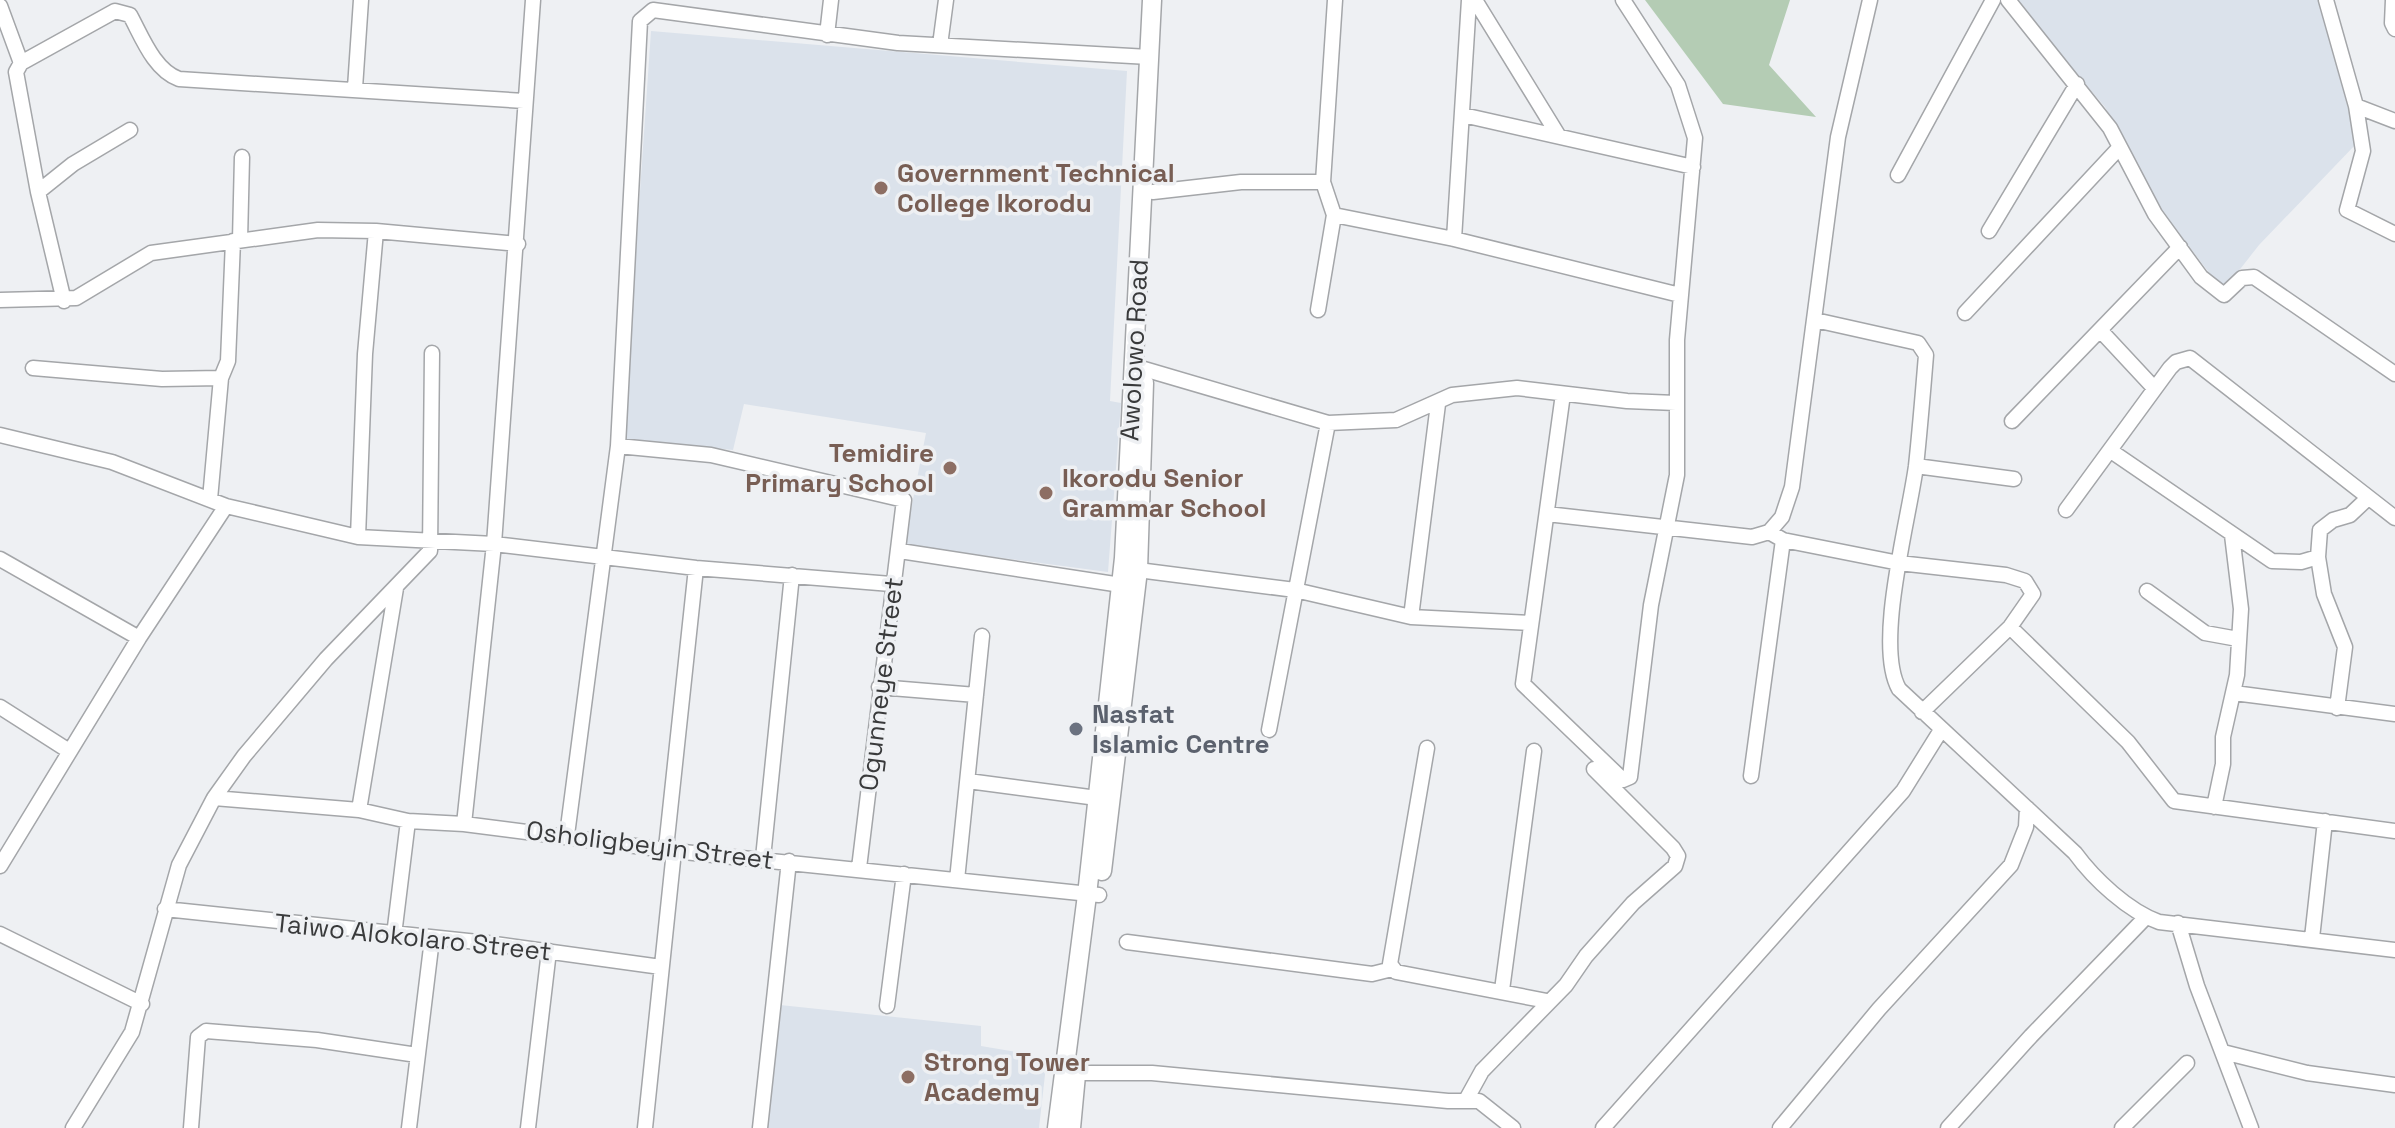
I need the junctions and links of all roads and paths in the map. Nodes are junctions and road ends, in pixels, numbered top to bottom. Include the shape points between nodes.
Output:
1 (361, 0) edge
2 (533, 0) edge
3 (831, 0) edge
4 (946, 0) edge
5 (1152, 0) edge
6 (1162, 0) edge
7 (1335, 0) edge
8 (1469, 0) edge
9 (1475, 0) edge
10 (1623, 0) edge
11 (1870, 0) edge
12 (1993, 0) edge
13 (2008, 0) edge
14 (2326, 0) edge
15 (2393, 0) edge
16 (0, 6) edge
17 (2395, 29) edge
18 (827, 35) junction
19 (940, 45) junction
20 (1149, 57) junction
21 (21, 63) junction
22 (2077, 84) junction
23 (355, 88) junction
24 (524, 101) junction
25 (2356, 106) junction
26 (1463, 115) junction
27 (2395, 121) edge
28 (130, 130) dead end
29 (1558, 135) junction
30 (2119, 148) junction
31 (242, 157) dead end
32 (1693, 167) junction
33 (1898, 175) dead end
34 (1323, 182) junction
35 (38, 192) junction
36 (1153, 192) junction
37 (1334, 215) junction
38 (376, 231) junction
39 (1989, 231) dead end
40 (2395, 234) edge
41 (1454, 239) junction
42 (237, 240) junction
43 (518, 244) junction
44 (2180, 247) junction
45 (1680, 295) junction
46 (0, 300) edge
47 (64, 301) junction
48 (1318, 310) dead end
49 (1965, 313) dead end
50 (1815, 320) junction
51 (1141, 330) junction
52 (2100, 330) junction
53 (432, 353) dead end
54 (33, 368) dead end
55 (1144, 369) junction
56 (2395, 374) edge
57 (221, 378) junction
58 (2154, 388) junction
59 (1563, 394) junction
60 (1676, 403) junction
61 (1438, 404) junction
62 (2012, 421) dead end
63 (1328, 423) junction
64 (0, 435) edge
65 (618, 446) junction
66 (2111, 451) junction
67 (1916, 466) junction
68 (2014, 479) dead end
69 (2368, 498) junction
70 (210, 499) junction
71 (226, 506) junction
72 (2066, 510) dead end
73 (1547, 514) junction
74 (2395, 518) edge
75 (1665, 530) junction
76 (1769, 532) junction
77 (2232, 535) junction
78 (358, 537) junction
79 (1783, 540) junction
80 (432, 541) junction
81 (494, 544) junction
82 (900, 551) junction
83 (600, 557) junction
84 (2318, 557) junction
85 (0, 559) edge
86 (1899, 563) junction
87 (696, 568) junction
88 (1138, 570) junction
89 (792, 575) junction
90 (891, 584) junction
91 (1121, 585) junction
92 (397, 588) junction
93 (1295, 590) junction
94 (2147, 591) dead end
95 (1411, 617) junction
96 (1530, 623) junction
97 (2010, 627) junction
98 (982, 636) dead end
99 (139, 638) junction
100 (2238, 639) junction
101 (879, 687) junction
102 (2234, 693) junction
103 (976, 695) junction
104 (0, 707) edge
105 (2337, 708) junction
106 (1922, 712) junction
107 (2395, 714) edge
108 (1269, 730) dead end
109 (1941, 730) junction
110 (1427, 748) dead end
111 (69, 751) junction
112 (1534, 751) dead end
113 (1594, 769) dead end
114 (1751, 776) dead end
115 (968, 781) junction
116 (214, 798) junction
117 (1097, 798) junction
118 (2214, 807) junction
119 (2027, 808) junction
120 (359, 810) junction
121 (408, 821) junction
122 (2325, 821) junction
123 (464, 824) junction
124 (2395, 831) edge
125 (567, 835) junction
126 (670, 850) junction
127 (763, 858) junction
128 (789, 861) junction
129 (0, 866) edge
130 (859, 868) junction
131 (904, 874) junction
132 (957, 880) junction
133 (1093, 895) junction
134 (165, 909) junction
135 (2146, 917) junction
136 (2178, 923) junction
137 (0, 934) edge
138 (394, 935) junction
139 (2312, 938) junction
140 (432, 939) junction
141 (1127, 942) dead end
142 (2395, 950) edge
143 (549, 951) junction
144 (661, 967) junction
145 (1392, 969) junction
146 (1502, 990) junction
147 (1547, 1001) junction
148 (142, 1004) junction
149 (887, 1006) dead end
150 (2223, 1052) junction
151 (417, 1055) junction
152 (2187, 1063) dead end
153 (1071, 1073) junction
154 (2395, 1085) edge
155 (1466, 1100) junction
156 (73, 1128) edge
157 (191, 1128) edge
158 (409, 1128) edge
159 (528, 1128) edge
160 (645, 1128) edge
161 (760, 1128) edge
162 (1057, 1128) edge
163 (1071, 1128) edge
164 (1513, 1128) edge
165 (1603, 1128) edge
166 (1780, 1128) edge
167 (1948, 1128) edge
168 (2122, 1128) edge
169 (2251, 1128) edge

1 - 23 street
2 - 24 street
3 - 18 street
4 - 19 street
5 - 20 main road, Awolowo Road
6 - 36 main road, Awolowo Road
7 - 34 street
8 - 26 street
9 - 29 street
10 - 32 street via 1678,85 1695,138
11 - 50 street via 1838,137
12 - 33 street
13 - 22 street
14 - 25 street
15 - 17 street
16 - 21 street
18 - 19 street
18 - 65 street via 653,10 640,21
19 - 20 street
20 - 51 main road, Awolowo Road
21 - 23 street via 122,11 130,15 159,66 179,79
21 - 35 street via 16,72
22 - 30 street
22 - 39 street
23 - 24 street
24 - 43 street
25 - 27 street
25 - 40 street via 2363,151 2347,210
26 - 29 street
26 - 41 street
28 - 35 street
29 - 32 street
30 - 44 street
30 - 49 street
31 - 42 street
32 - 45 street
34 - 36 street via 1241,182
34 - 37 street
35 - 47 street
36 - 51 main road, Awolowo Road
37 - 41 street
37 - 48 street
38 - 42 street via 318,230
38 - 43 street
38 - 78 street
41 - 45 street
42 - 47 street via 151,253
42 - 57 street via 228,361
43 - 81 street
44 - 52 street
44 - 56 street via 2217,293 2224,295 2242,278 2254,277
45 - 60 street
46 - 47 street
50 - 67 street via 1922,346 1926,355
50 - 76 street via 1792,487 1782,517
51 - 55 main road, Awolowo Road
51 - 91 main road, Awolowo Road
52 - 58 street
52 - 62 street
53 - 80 street
54 - 57 street via 162,379
55 - 63 street
55 - 88 main road, Awolowo Road
57 - 70 street
58 - 66 street
58 - 69 street via 2176,362 2190,358
59 - 60 street
59 - 61 street via 1517,388 1463,393
59 - 73 street
60 - 75 street via 1677,475
61 - 63 street via 1396,420
61 - 95 street
63 - 93 street
64 - 70 street via 112,462
65 - 82 street, Ogunneye Street via 711,455 904,500
65 - 83 street
66 - 72 street
66 - 77 street
67 - 68 street
67 - 86 street
69 - 74 street
69 - 84 street via 2350,515 2322,526
70 - 71 street
71 - 78 street
71 - 99 street
73 - 75 street
73 - 96 street
75 - 76 street via 1752,537
75 - 96 street via 1630,777 1616,775 1526,690 1522,674
76 - 79 street
77 - 84 street via 2277,562
77 - 100 street via 2241,609
78 - 80 street
79 - 86 street
79 - 114 street
80 - 81 street
80 - 92 street via 430,551
81 - 83 street
81 - 123 street
82 - 90 street, Ogunneye Street
82 - 91 street
83 - 87 street
83 - 125 street
84 - 105 street via 2328,611 2345,647
85 - 99 street
86 - 97 street via 2025,581 2033,594
86 - 106 street via 1890,669 1899,689
87 - 89 street
87 - 126 street
88 - 93 street
88 - 133 main road, Awolowo Road
89 - 90 street
89 - 127 street
90 - 101 street, Ogunneye Street
91 - 117 main road, Awolowo Road
92 - 116 street via 326,659
92 - 120 street
93 - 95 street
93 - 108 street
94 - 100 street via 2205,633
95 - 96 street
97 - 106 street
97 - 118 street via 2128,742 2174,801
98 - 103 street
99 - 111 street
100 - 102 street
101 - 103 street
101 - 130 street, Ogunneye Street
102 - 105 street
102 - 118 street
103 - 115 street
104 - 111 street
105 - 107 street
106 - 109 street
109 - 119 street
109 - 165 street via 1903,791
110 - 145 street
111 - 129 street
112 - 146 street
113 - 147 street via 1678,856 1675,866 1633,903
115 - 117 street
115 - 132 street
116 - 120 street, Osholigbeyin Street
116 - 134 street via 179,865
117 - 133 main road, Awolowo Road
118 - 122 street
119 - 135 street via 2090,873
119 - 166 street via 2026,827 2011,865 1879,1009
120 - 121 street, Osholigbeyin Street
121 - 123 street, Osholigbeyin Street
121 - 138 street
122 - 124 street
122 - 139 street
123 - 125 street, Osholigbeyin Street
125 - 126 street, Osholigbeyin Street
126 - 127 street, Osholigbeyin Street
126 - 144 street
127 - 128 street, Osholigbeyin Street
128 - 130 street, Osholigbeyin Street
128 - 161 street
130 - 131 street, Osholigbeyin Street
131 - 132 street, Osholigbeyin Street
131 - 149 street
132 - 133 street, Osholigbeyin Street
133 - 153 main road, Awolowo Road
134 - 138 street, Taiwo Alokolaro Street
134 - 148 street
135 - 136 street
135 - 167 street
136 - 139 street
136 - 150 street
137 - 148 street
138 - 140 street, Taiwo Alokolaro Street
139 - 142 street
140 - 143 street, Taiwo Alokolaro Street
140 - 151 street
141 - 145 street via 1372,974
143 - 144 street, Taiwo Alokolaro Street
143 - 159 street
144 - 160 street
145 - 146 street
146 - 147 street
147 - 155 street via 1482,1071
148 - 156 street via 132,1032
150 - 154 street via 2307,1073
150 - 169 street
151 - 157 street via 206,1031 198,1037
151 - 158 street
152 - 168 street
153 - 155 street via 1152,1073
153 - 162 main road, Awolowo Road
153 - 163 main road, Awolowo Road
155 - 164 street via 1479,1101

